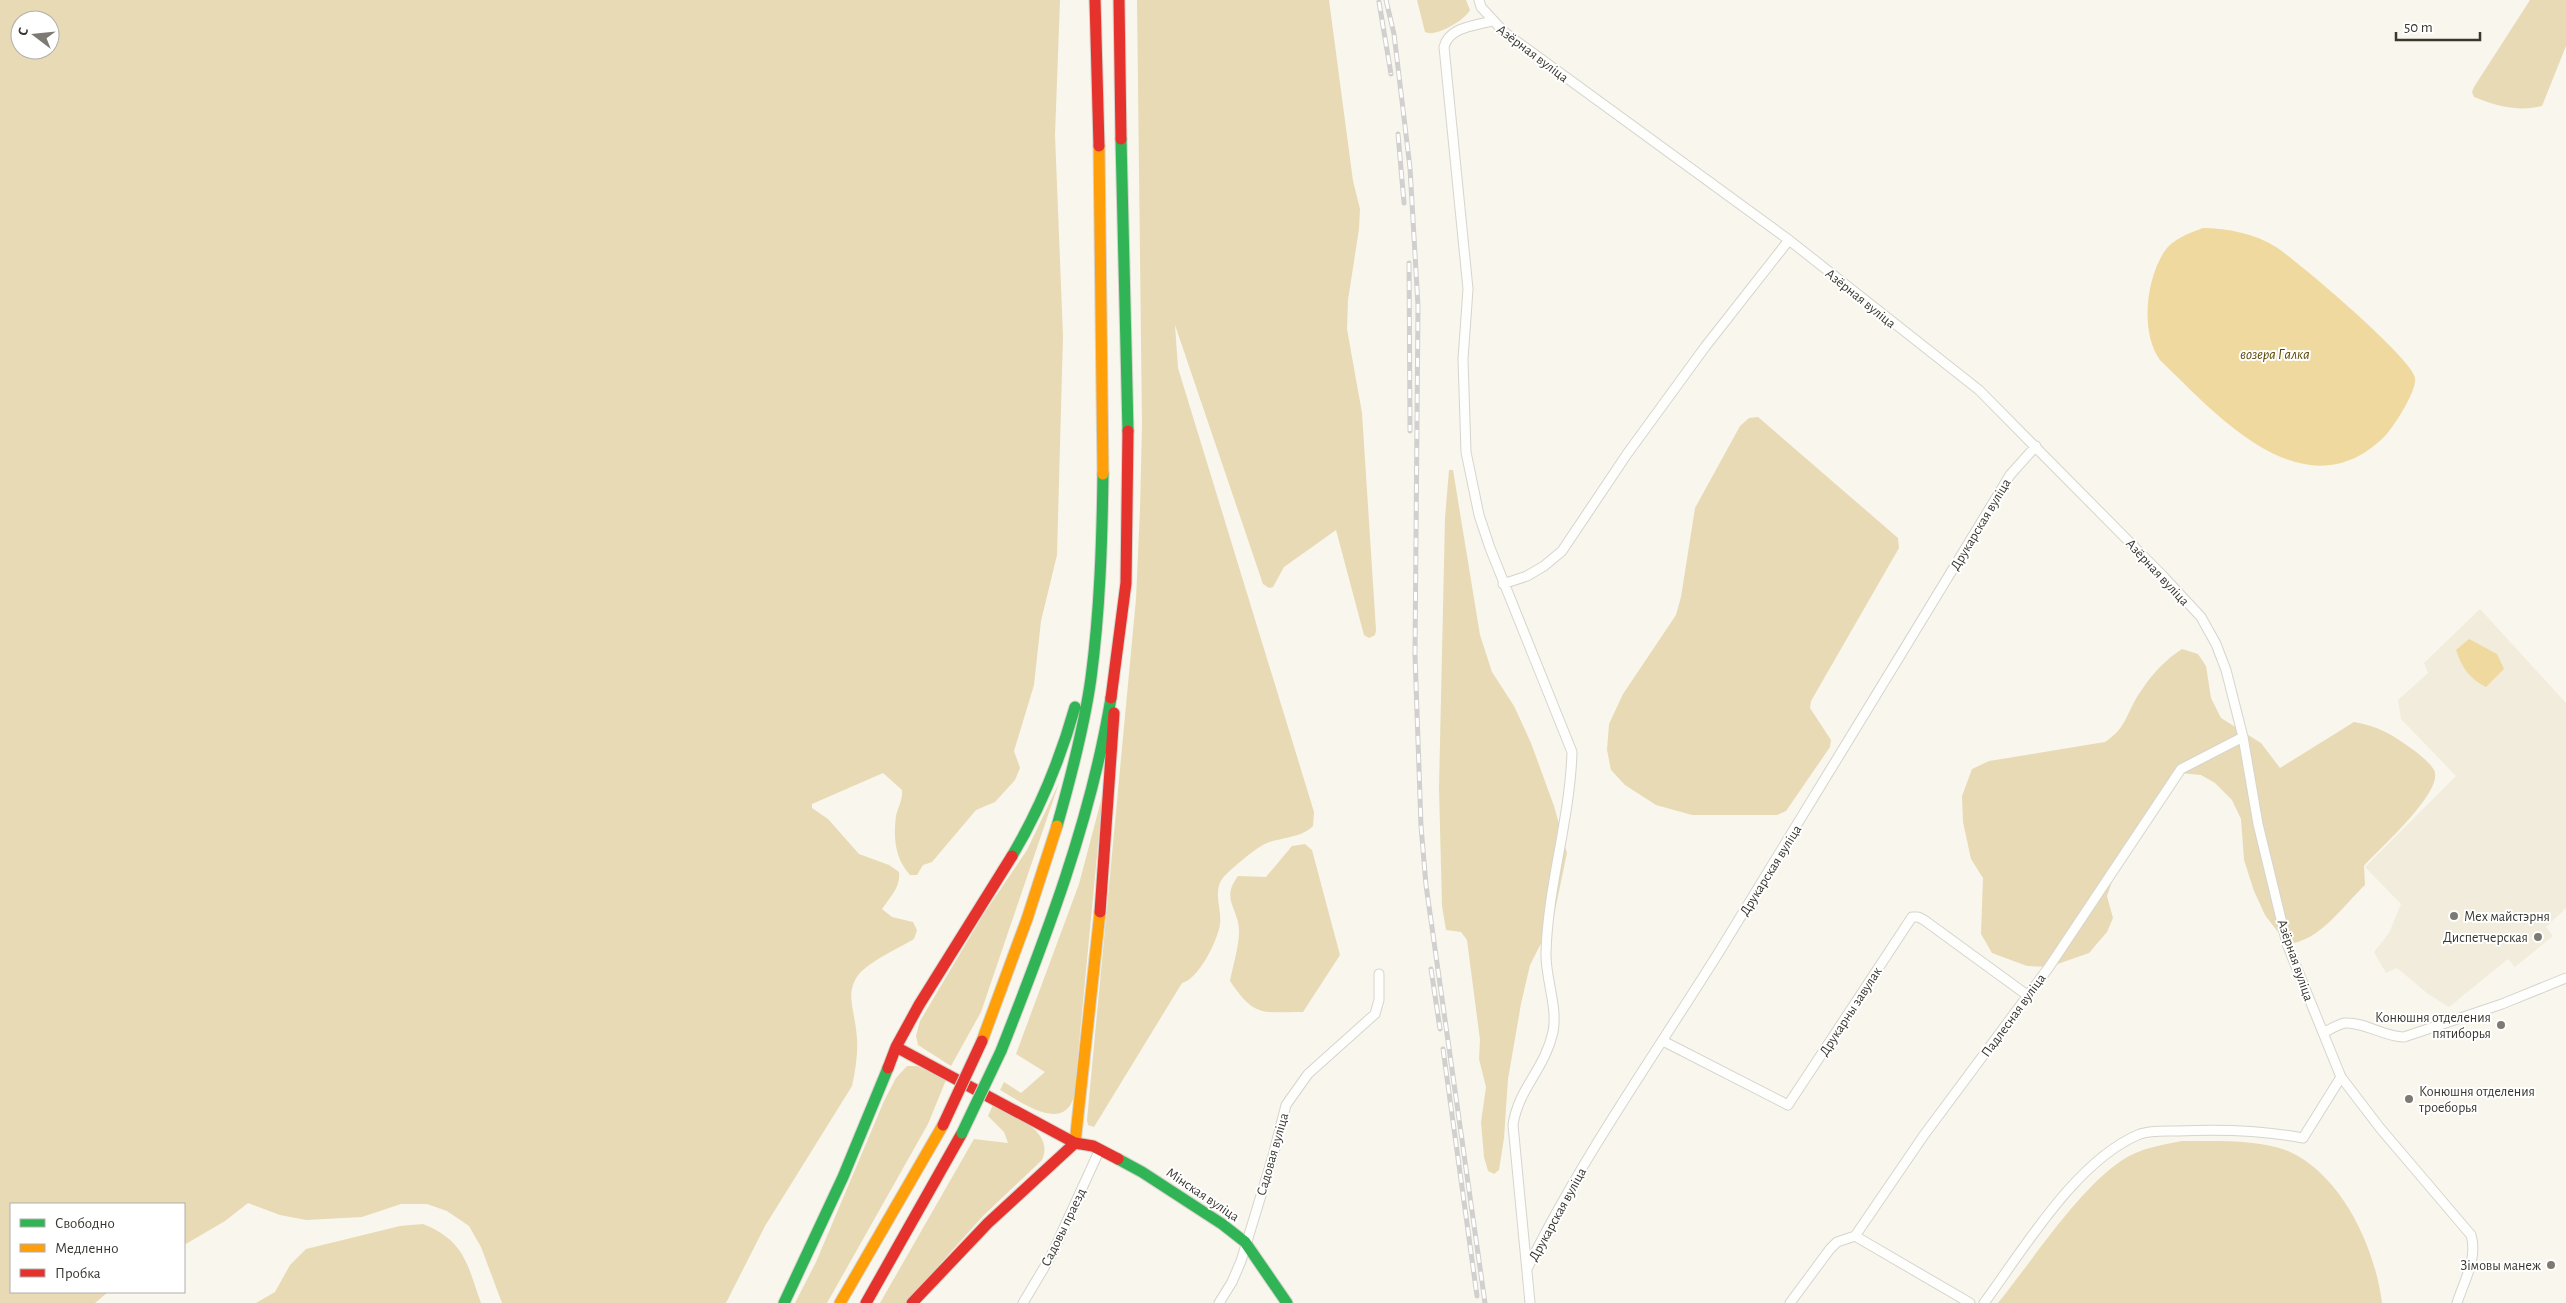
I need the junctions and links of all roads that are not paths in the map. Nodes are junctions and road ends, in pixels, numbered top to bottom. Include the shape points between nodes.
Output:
1 (1095, 0) edge
2 (1119, 0) edge
3 (1479, 0) edge
4 (1492, 21) junction
5 (1789, 240) junction
6 (2036, 446) junction
7 (1504, 584) junction
8 (1098, 594) junction
9 (1119, 653) junction
10 (2243, 738) junction
11 (1379, 974) dead end
12 (2566, 978) edge
13 (2028, 995) junction
14 (2323, 1033) junction
15 (1664, 1040) junction
16 (896, 1047) junction
17 (2342, 1077) junction
18 (1075, 1144) junction
19 (1100, 1149) junction
20 (1855, 1236) junction
21 (1245, 1242) junction
22 (1528, 1267) junction
23 (784, 1303) edge
24 (840, 1303) edge
25 (866, 1303) edge
26 (912, 1303) edge
27 (1023, 1303) edge
28 (1219, 1303) edge
29 (1287, 1303) edge
30 (1530, 1303) edge
31 (1790, 1303) edge
32 (1970, 1303) edge
33 (1984, 1303) edge
34 (2457, 1303) edge

1 - 8 main road via 1104,380 1102,541
2 - 9 main road via 1128,422 1125,577
3 - 4 street, Азёрная вуліца
4 - 5 street, Азёрная вуліца
4 - 7 street via 1453,32 1446,37 1444,47 1468,289 1463,359 1466,452 1479,515
5 - 6 street, Азёрная вуліца via 1979,390
5 - 7 street via 1699,354 1562,550 1528,576
6 - 10 street, Азёрная вуліца via 2201,617 2226,670
6 - 15 street, Друкарская вуліца via 2010,475
7 - 22 street via 1572,752 1546,952 1554,1028 1547,1054 1521,1096 1513,1125 1516,1180
8 - 16 main road via 1070,728 1054,774 1012,859 939,969
8 - 24 main road, bridge via 1086,710 1071,775 1038,887 982,1041 942,1125
9 - 18 main road via 1096,962
9 - 25 main road, bridge via 1106,729 1070,867 1026,989 962,1133
10 - 13 street, Падлесная вуліца via 2181,769
10 - 14 street, Азёрная вуліца via 2258,824 2287,944
11 - 21 street, Садовая вуліца via 1379,1000 1375,1014 1308,1074 1286,1105
12 - 14 street via 2502,1004 2404,1037 2345,1024
13 - 15 street, Друкарны завулак via 1924,920 1912,917 1788,1105
13 - 20 street, Падлесная вуліца via 1924,1135
14 - 17 street, Азёрная вуліца
15 - 22 street, Друкарская вуліца via 1552,1217
16 - 18 main road, Мінская вуліца
16 - 23 main road via 843,1177
17 - 33 street via 2303,1138 2245,1131 2172,1131 2142,1134 2122,1144 2066,1192
17 - 34 street, Азёрная вуліца via 2380,1128 2471,1235 2474,1255
18 - 19 main road, Мінская вуліца
18 - 26 main road via 988,1222
19 - 21 main road, Мінская вуліца via 1174,1191
19 - 27 street, Садовы праезд via 1050,1256
20 - 31 street via 1837,1242 1830,1249
20 - 32 street
21 - 28 street, Садовая вуліца via 1241,1261
21 - 29 main road, Мінская вуліца
22 - 30 street, Друкарская вуліца

